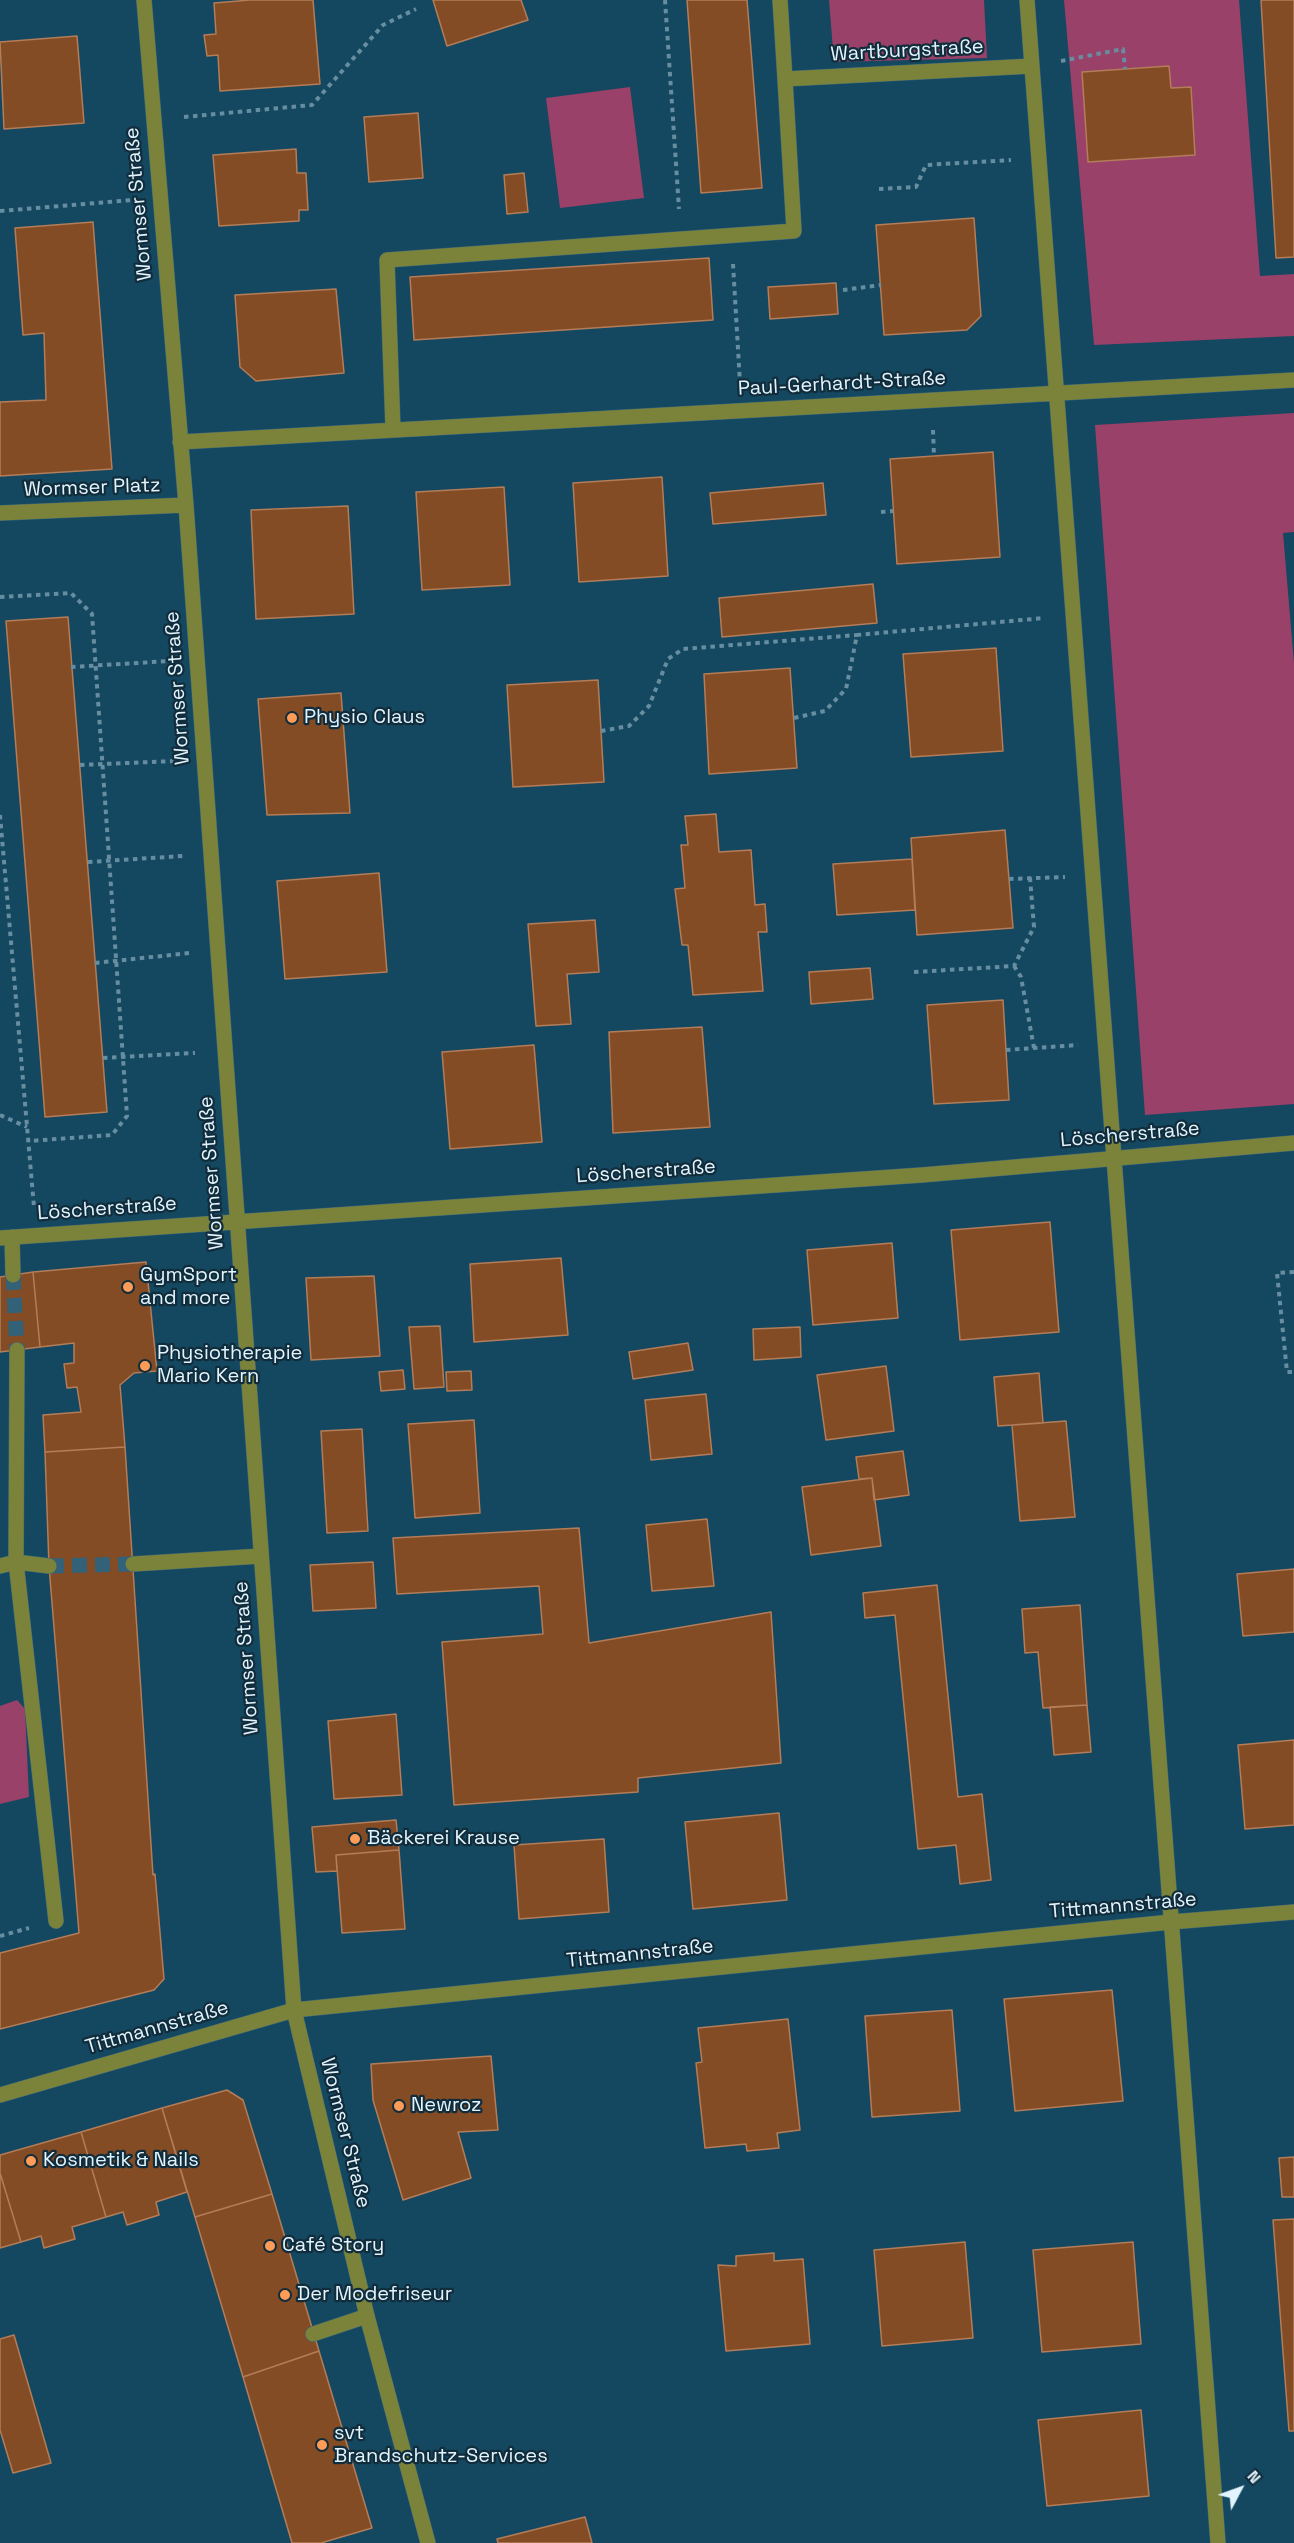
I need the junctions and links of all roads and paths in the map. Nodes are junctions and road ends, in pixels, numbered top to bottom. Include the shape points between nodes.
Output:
1 (144, 0) edge
2 (665, 0) edge
3 (780, 0) edge
4 (1027, 0) edge
5 (416, 9) dead end
6 (1032, 66) junction
7 (1125, 69) dead end
8 (785, 79) junction
9 (153, 120) junction
10 (1038, 159) junction
11 (879, 189) dead end
12 (160, 198) junction
13 (0, 211) edge
14 (732, 236) junction
15 (681, 240) junction
16 (880, 285) dead end
17 (843, 290) dead end
18 (1294, 380) edge
19 (1056, 394) junction
20 (741, 411) junction
21 (393, 429) junction
22 (180, 442) junction
23 (186, 505) junction
24 (893, 511) dead end
25 (881, 512) dead end
26 (0, 513) edge
27 (0, 597) edge
28 (1073, 615) junction
29 (857, 635) junction
30 (197, 660) junction
31 (96, 666) junction
32 (71, 668) dead end
33 (794, 718) dead end
34 (601, 731) dead end
35 (204, 759) junction
36 (103, 764) junction
37 (80, 765) dead end
38 (0, 814) edge
39 (211, 854) junction
40 (109, 861) junction
41 (88, 862) dead end
42 (5, 868) junction
43 (0, 874) edge
44 (1092, 876) junction
45 (1030, 878) junction
46 (1009, 879) dead end
47 (217, 951) junction
48 (116, 960) junction
49 (95, 963) dead end
50 (1014, 966) junction
51 (914, 972) dead end
52 (1105, 1044) junction
53 (1034, 1048) junction
54 (1006, 1050) dead end
55 (225, 1051) junction
56 (123, 1057) junction
57 (103, 1058) dead end
58 (0, 1115) edge
59 (27, 1128) junction
60 (29, 1141) junction
61 (1294, 1143) edge
62 (1114, 1157) junction
63 (237, 1221) junction
64 (37, 1235) junction
65 (6, 1237) edge
66 (1294, 1272) edge
67 (13, 1275) tunnel mouth
68 (17, 1350) tunnel mouth
69 (1294, 1372) edge
70 (261, 1556) junction
71 (16, 1562) junction
72 (132, 1564) tunnel mouth
73 (0, 1566) edge
74 (49, 1566) tunnel mouth
75 (1294, 1912) edge
76 (56, 1921) dead end
77 (1171, 1922) junction
78 (294, 2010) junction
79 (0, 2095) edge
80 (368, 2316) junction
81 (313, 2334) dead end
82 (429, 2543) edge
83 (1218, 2543) edge

1 - 9 street, Wormser Straße
2 - 15 path
3 - 8 street
4 - 6 street
5 - 9 path via 383,25 312,105
6 - 7 path via 1123,49
6 - 8 street, Wartburgstraße
6 - 10 street
8 - 14 street via 794,231
9 - 12 street, Wormser Straße
10 - 11 path via 926,165 916,187
10 - 19 street
12 - 13 path
12 - 22 street, Wormser Straße
14 - 15 street
14 - 20 path
15 - 21 street via 387,260
16 - 17 path
18 - 19 street, Paul-Gerhardt-Straße
19 - 20 street, Paul-Gerhardt-Straße
19 - 28 street
20 - 21 street, Paul-Gerhardt-Straße
21 - 22 street, Paul-Gerhardt-Straße
22 - 23 street, Wormser Straße
23 - 26 street, Wormser Platz
23 - 30 street, Wormser Straße
24 - 25 path
27 - 31 path via 71,593 92,614
28 - 29 path
28 - 44 street
29 - 33 path via 846,689 825,711
29 - 34 path via 683,649 668,659 649,706 629,726
30 - 31 path
30 - 35 street, Wormser Straße
31 - 32 path
31 - 36 path
35 - 36 path
35 - 39 street, Wormser Straße
36 - 37 path
36 - 40 path
38 - 42 path
39 - 40 path
39 - 47 street, Wormser Straße
40 - 41 path
40 - 48 path
42 - 43 path
42 - 59 path
44 - 45 path
44 - 52 street
45 - 46 path
45 - 50 path via 1034,927
47 - 48 path
47 - 55 street, Wormser Straße
48 - 49 path
48 - 56 path
50 - 51 path
50 - 53 path via 1021,977
52 - 53 path
52 - 62 street
53 - 54 path
55 - 56 path
55 - 63 street, Wormser Straße
56 - 57 path
56 - 60 path via 127,1116 112,1135
58 - 59 path
59 - 60 path
60 - 64 path
61 - 62 street, Löscherstraße
62 - 63 street, Löscherstraße via 910,1176
62 - 77 street
63 - 64 street, Löscherstraße
63 - 70 street, Wormser Straße
64 - 65 street, Löscherstraße
65 - 67 street
66 - 69 path via 1277,1273 1287,1372
68 - 71 street
70 - 72 street
70 - 78 street, Wormser Straße
71 - 73 street
71 - 74 street
71 - 76 street
75 - 77 street, Tittmannstraße
77 - 78 street, Tittmannstraße
77 - 83 street
78 - 79 street, Tittmannstraße
78 - 80 street, Wormser Straße
80 - 81 street
80 - 82 street, Wormser Straße

